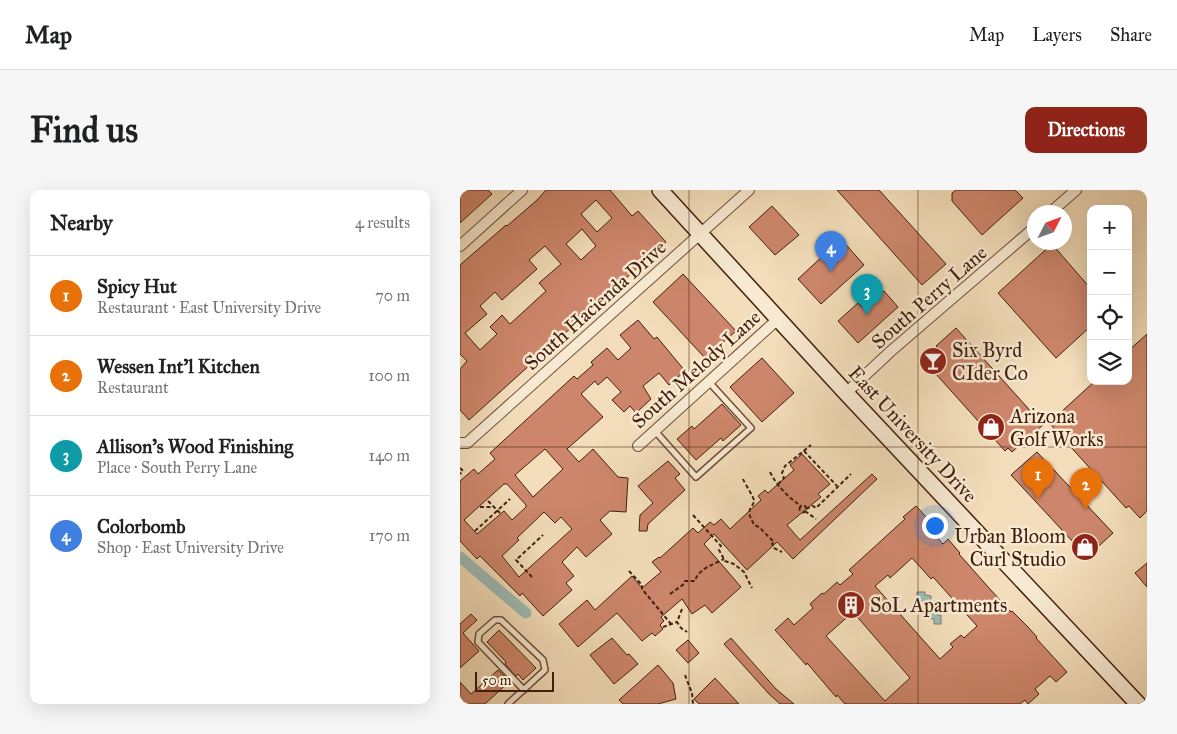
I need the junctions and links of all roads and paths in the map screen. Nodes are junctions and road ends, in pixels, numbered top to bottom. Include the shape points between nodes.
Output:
1 (522, 190) edge
2 (660, 190) edge
3 (749, 190) edge
4 (1076, 190) edge
5 (1059, 205) edge
6 (1027, 234) edge
7 (701, 235) junction
8 (460, 246) edge
9 (778, 319) junction
10 (709, 382) junction
11 (846, 393) junction
12 (655, 431) junction
13 (462, 444) edge
14 (811, 445) dead end
15 (638, 446) dead end
16 (804, 451) junction
17 (460, 468) edge
18 (770, 472) dead end
19 (460, 474) edge
20 (851, 474) dead end
21 (743, 479) dead end
22 (778, 484) junction
23 (837, 486) junction
24 (510, 499) dead end
25 (488, 501) dead end
26 (492, 505) junction
27 (801, 506) junction
28 (480, 507) dead end
29 (498, 510) junction
30 (806, 510) junction
31 (500, 514) dead end
32 (693, 515) dead end
33 (816, 519) dead end
34 (475, 530) dead end
35 (543, 535) dead end
36 (782, 552) dead end
37 (724, 559) junction
38 (629, 571) dead end
39 (532, 577) dead end
40 (752, 588) dead end
41 (670, 594) dead end
42 (682, 609) dead end
43 (677, 622) junction
44 (671, 624) junction
45 (663, 627) dead end
46 (687, 632) dead end
47 (685, 675) dead end
48 (524, 690) junction
49 (508, 704) edge
50 (693, 704) edge
51 (1138, 704) edge

1 - 8 street
2 - 7 main road, East University Drive
3 - 7 street, South Hacienda Drive
4 - 5 street
6 - 11 street, South Perry Lane via 891,350
7 - 9 main road, East University Drive
7 - 13 street, South Hacienda Drive via 467,443
9 - 10 street, South Melody Lane
9 - 11 main road, East University Drive
10 - 12 street, South Melody Lane
10 - 12 lane via 751,428 696,477
11 - 51 main road, East University Drive
12 - 15 street, South Melody Lane
14 - 16 path
16 - 22 path via 785,466 784,478
16 - 23 path
17 - 19 path via 463,471
18 - 22 path
20 - 23 path
21 - 36 path via 754,499 749,510 754,525 774,542 774,548
22 - 27 path
23 - 30 path via 816,508 813,506
24 - 29 path
25 - 26 path
26 - 28 path
26 - 29 path
27 - 30 path
27 - 30 path via 800,512
29 - 31 path
29 - 34 path
30 - 33 path
32 - 37 path via 721,546 719,550
35 - 39 path via 516,560
37 - 40 path via 744,572
37 - 41 path via 702,571 695,581 685,580
38 - 44 path
42 - 43 path
43 - 44 path
43 - 46 path
44 - 45 path
47 - 50 path
48 - 48 lane via 545,670 543,660 501,620 495,620 478,634 478,642
48 - 49 lane

